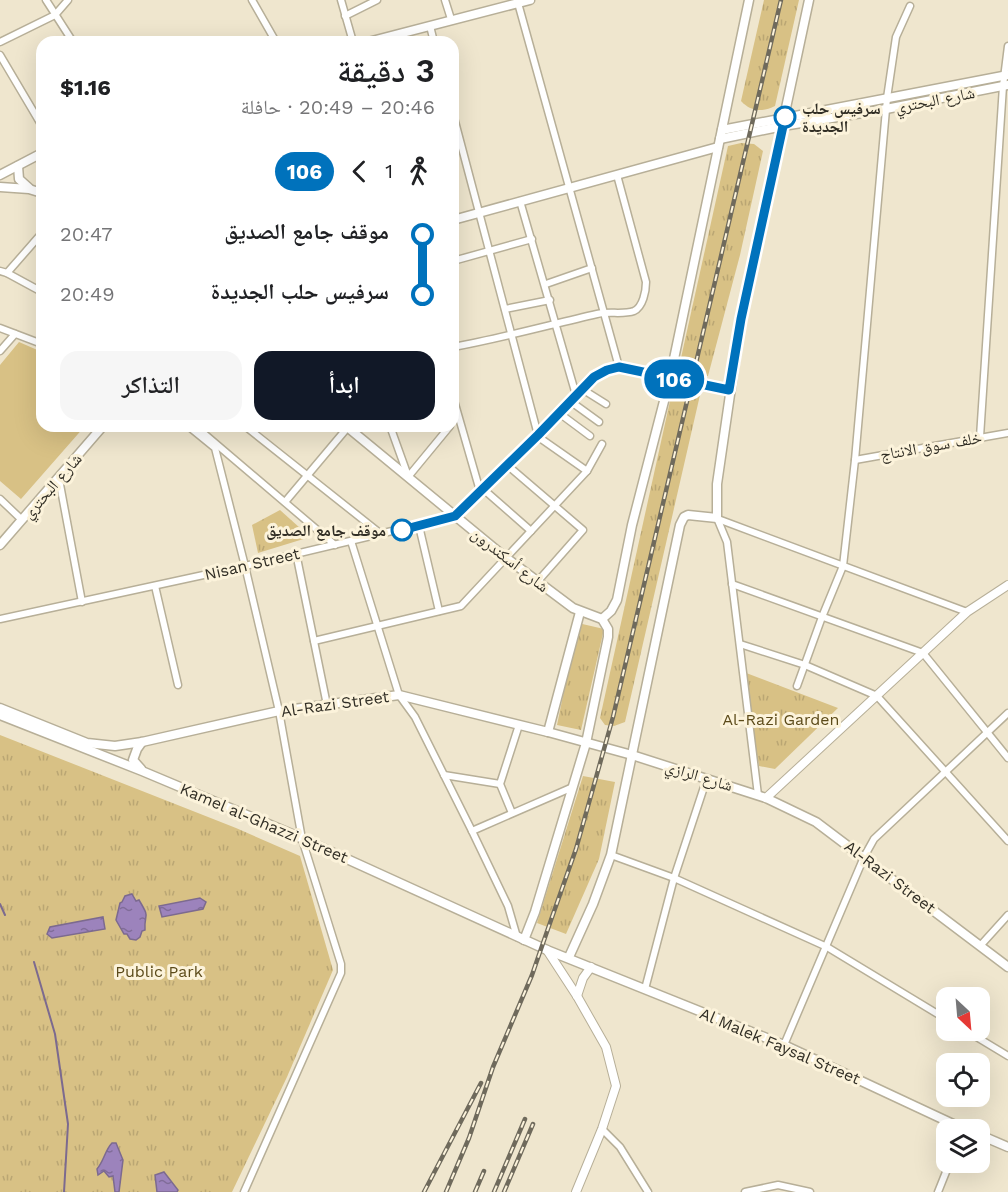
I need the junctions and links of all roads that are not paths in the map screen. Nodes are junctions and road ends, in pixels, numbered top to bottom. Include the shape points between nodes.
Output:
1 (46, 0) edge
2 (68, 0) edge
3 (252, 0) edge
4 (341, 0) edge
5 (377, 0) edge
6 (445, 0) edge
7 (530, 0) edge
8 (749, 0) edge
9 (809, 0) edge
10 (518, 3) junction
11 (910, 6) dead end
12 (55, 15) junction
13 (345, 16) junction
14 (452, 19) junction
15 (430, 26) junction
16 (69, 36) edge
17 (273, 36) edge
18 (351, 36) edge
19 (391, 36) edge
20 (432, 36) edge
21 (0, 42) edge
22 (1008, 46) edge
23 (0, 55) edge
24 (1006, 75) edge
25 (1005, 86) edge
26 (887, 98) junction
27 (886, 109) junction
28 (36, 116) edge
29 (784, 121) junction
30 (459, 137) edge
31 (720, 139) junction
32 (36, 156) edge
33 (18, 166) junction
34 (0, 175) edge
35 (617, 175) junction
36 (0, 187) edge
37 (570, 188) junction
38 (29, 189) junction
39 (36, 191) edge
40 (520, 201) junction
41 (479, 213) junction
42 (459, 218) edge
43 (36, 239) edge
44 (532, 239) junction
45 (489, 251) junction
46 (459, 259) edge
47 (592, 268) junction
48 (3, 272) edge
49 (546, 284) junction
50 (36, 289) edge
51 (550, 300) junction
52 (505, 309) junction
53 (605, 312) junction
54 (557, 323) junction
55 (0, 328) edge
56 (15, 334) junction
57 (512, 336) junction
58 (36, 342) edge
59 (459, 346) edge
60 (0, 351) edge
61 (619, 367) junction
62 (670, 378) junction
63 (729, 390) junction
64 (579, 392) junction
65 (570, 401) junction
66 (606, 404) dead end
67 (559, 413) junction
68 (459, 419) edge
69 (599, 422) dead end
70 (98, 432) edge
71 (195, 432) edge
72 (202, 432) edge
73 (253, 432) edge
74 (343, 432) edge
75 (353, 432) edge
76 (392, 432) edge
77 (445, 432) edge
78 (1008, 433) edge
79 (538, 436) junction
80 (590, 436) dead end
81 (980, 437) junction
82 (602, 444) dead end
83 (855, 460) junction
84 (507, 465) junction
85 (587, 471) junction
86 (308, 476) junction
87 (408, 477) junction
88 (59, 479) junction
89 (481, 489) junction
90 (0, 499) edge
91 (285, 502) junction
92 (554, 507) junction
93 (455, 516) junction
94 (717, 518) junction
95 (22, 520) junction
96 (419, 526) junction
97 (531, 531) junction
98 (381, 534) junction
99 (351, 541) junction
100 (335, 544) junction
101 (0, 545) edge
102 (296, 553) junction
103 (505, 557) junction
104 (245, 566) junction
105 (843, 566) junction
106 (538, 581) junction
107 (732, 584) junction
108 (1008, 585) edge
109 (155, 586) junction
110 (82, 602) junction
111 (439, 611) junction
112 (580, 612) junction
113 (967, 612) junction
114 (822, 617) junction
115 (0, 619) edge
116 (602, 619) junction
117 (377, 625) junction
118 (314, 641) junction
119 (740, 644) junction
120 (923, 653) junction
121 (805, 665) junction
122 (178, 686) dead end
123 (797, 686) dead end
124 (399, 695) junction
125 (877, 696) junction
126 (327, 705) junction
127 (0, 708) edge
128 (279, 711) junction
129 (1008, 713) edge
130 (0, 714) edge
131 (519, 724) junction
132 (548, 732) junction
133 (987, 732) junction
134 (142, 742) junction
135 (586, 743) junction
136 (632, 755) junction
137 (1008, 758) edge
138 (142, 771) junction
139 (946, 771) junction
140 (444, 775) junction
141 (707, 778) junction
142 (500, 784) junction
143 (573, 787) junction
144 (762, 796) junction
145 (512, 813) junction
146 (472, 831) junction
147 (302, 838) junction
148 (1008, 841) edge
149 (611, 855) junction
150 (864, 857) junction
151 (674, 878) junction
152 (1008, 915) edge
153 (520, 938) junction
154 (980, 946) junction
155 (827, 947) junction
156 (547, 950) junction
157 (569, 957) junction
158 (591, 967) junction
159 (1008, 967) edge
160 (645, 989) junction
161 (577, 996) junction
162 (936, 1013) edge
163 (983, 1041) edge
164 (784, 1045) junction
165 (1008, 1056) edge
166 (943, 1119) edge
167 (602, 1130) junction
168 (990, 1139) edge
169 (1008, 1147) edge
170 (946, 1173) edge
171 (244, 1192) edge
172 (576, 1192) edge
173 (648, 1192) edge
174 (745, 1192) edge
175 (810, 1192) edge
176 (938, 1192) edge

1 - 12 street
2 - 12 street
3 - 17 street
4 - 13 street
5 - 13 street
6 - 14 street
7 - 10 main road
8 - 31 main road
9 - 29 main road
10 - 14 main road
10 - 37 street
11 - 26 street via 896,37
12 - 16 street
12 - 21 street
13 - 18 street
14 - 15 main road
15 - 19 main road
15 - 20 street
22 - 24 street
23 - 28 street
24 - 25 street
24 - 26 main road
25 - 27 main road, شارع البحتري
25 - 81 street
26 - 27 street
26 - 29 main road
27 - 29 main road, شارع البحتري
27 - 83 street
29 - 31 main road, شارع البحتري
29 - 63 main road
30 - 41 street
31 - 35 main road, شارع البحتري
31 - 62 main road
32 - 33 main road
33 - 34 main road
33 - 38 main road via 19,179
35 - 37 main road, شارع البحتري
35 - 53 street via 646,286 637,309
36 - 38 main road
37 - 40 main road, شارع البحتري
37 - 47 street
38 - 39 main road
40 - 41 main road, شارع البحتري
40 - 44 street
41 - 42 main road, شارع البحتري
41 - 45 street
43 - 48 street
44 - 45 street
44 - 49 street
45 - 46 street
45 - 52 street
47 - 49 street
47 - 53 street
48 - 50 street
49 - 51 street
51 - 52 street
51 - 54 street
52 - 57 street
53 - 54 street
53 - 61 street
54 - 57 street
54 - 64 street
55 - 56 street
56 - 58 street
56 - 60 street
57 - 59 street
57 - 79 street
61 - 62 street
61 - 64 street via 594,377
62 - 63 street
62 - 116 main road via 616,600
63 - 94 main road via 716,492
64 - 65 street
64 - 66 street
65 - 67 street
65 - 69 street
67 - 79 street
67 - 80 street
68 - 89 street
70 - 88 main road, شارع البحتري
71 - 104 street via 214,448
72 - 91 street
73 - 86 street
74 - 86 street
75 - 87 main road, شارع أسكندرون
76 - 87 street
77 - 87 street
78 - 81 street, خلف سوق الانتاج
79 - 84 street
79 - 85 street
81 - 83 street, خلف سوق الانتاج
82 - 85 street
83 - 105 street
84 - 89 street
84 - 92 street
85 - 92 street
86 - 91 street
86 - 98 street
87 - 93 main road, شارع أسكندرون
88 - 95 main road, شارع البحتري
88 - 110 street
89 - 93 street
89 - 97 street
90 - 95 street
91 - 100 street
92 - 97 street
92 - 106 street via 583,530
93 - 96 street, Nisan Street
93 - 103 main road, شارع أسكندرون
94 - 105 street
94 - 107 street via 728,542
94 - 136 main road via 688,515 680,525
95 - 101 main road, شارع البحتري
96 - 98 street, Nisan Street
96 - 111 street
97 - 103 street
98 - 99 street, Nisan Street
99 - 100 street, Nisan Street
99 - 117 street
100 - 102 street, Nisan Street
102 - 104 street, Nisan Street
102 - 118 street
103 - 106 main road, شارع أسكندرون
103 - 111 street via 461,606
104 - 109 street, Nisan Street
104 - 128 street
105 - 113 street
105 - 114 street
106 - 112 main road, شارع أسكندرون
107 - 114 street
107 - 119 street
108 - 113 street
109 - 110 street, Nisan Street
109 - 122 street
110 - 115 street, Nisan Street
111 - 117 street
112 - 116 main road, شارع أسكندرون
112 - 132 main road
113 - 120 street
114 - 120 street
114 - 121 street
116 - 135 main road via 608,637
117 - 118 street
117 - 124 street
118 - 126 street
119 - 121 street
119 - 144 street
120 - 125 street
120 - 133 street
121 - 123 street
121 - 125 street
124 - 126 main road, Al-Razi Street
124 - 131 main road, Al-Razi Street
124 - 140 street via 416,717
125 - 139 street
125 - 144 street
126 - 128 main road, Al-Razi Street
127 - 134 main road via 87,743 115,746
128 - 134 main road, Al-Razi Street
128 - 147 street
129 - 133 street
130 - 138 main road, Kamel al-Ghazzi Street
131 - 132 main road, Al-Razi Street
131 - 142 street
132 - 135 main road, Al-Razi Street
133 - 137 street
133 - 139 street
134 - 138 main road via 133,760
135 - 136 main road, Al-Razi Street
135 - 143 main road
136 - 141 main road, شارع الرازي
136 - 149 main road
138 - 147 main road, Kamel al-Ghazzi Street
139 - 148 street
139 - 150 street via 874,839
140 - 142 street
140 - 146 street
141 - 144 main road, شارع الرازي
141 - 151 street
142 - 145 street
143 - 145 street
143 - 153 main road via 535,912
144 - 150 main road, Al-Razi Street via 816,822
145 - 146 street
146 - 153 street
147 - 153 main road, Kamel al-Ghazzi Street
147 - 171 street via 341,973
149 - 151 street
149 - 157 main road
150 - 154 main road, Al-Razi Street
150 - 155 street
151 - 155 street
151 - 160 street
152 - 154 street
153 - 156 main road, Al Malek Faysal Street
154 - 159 main road, Al-Razi Street
155 - 162 street
155 - 164 street
156 - 157 main road, Al Malek Faysal Street
156 - 161 street
157 - 158 main road, Al Malek Faysal Street
158 - 160 main road, Al Malek Faysal Street
158 - 161 street
160 - 164 main road, Al Malek Faysal Street
161 - 167 street via 606,1047 616,1086
163 - 165 street
164 - 166 main road, Al Malek Faysal Street
167 - 172 street
167 - 173 street via 620,1147
168 - 169 main road
170 - 176 street
174 - 175 street via 778,1185

